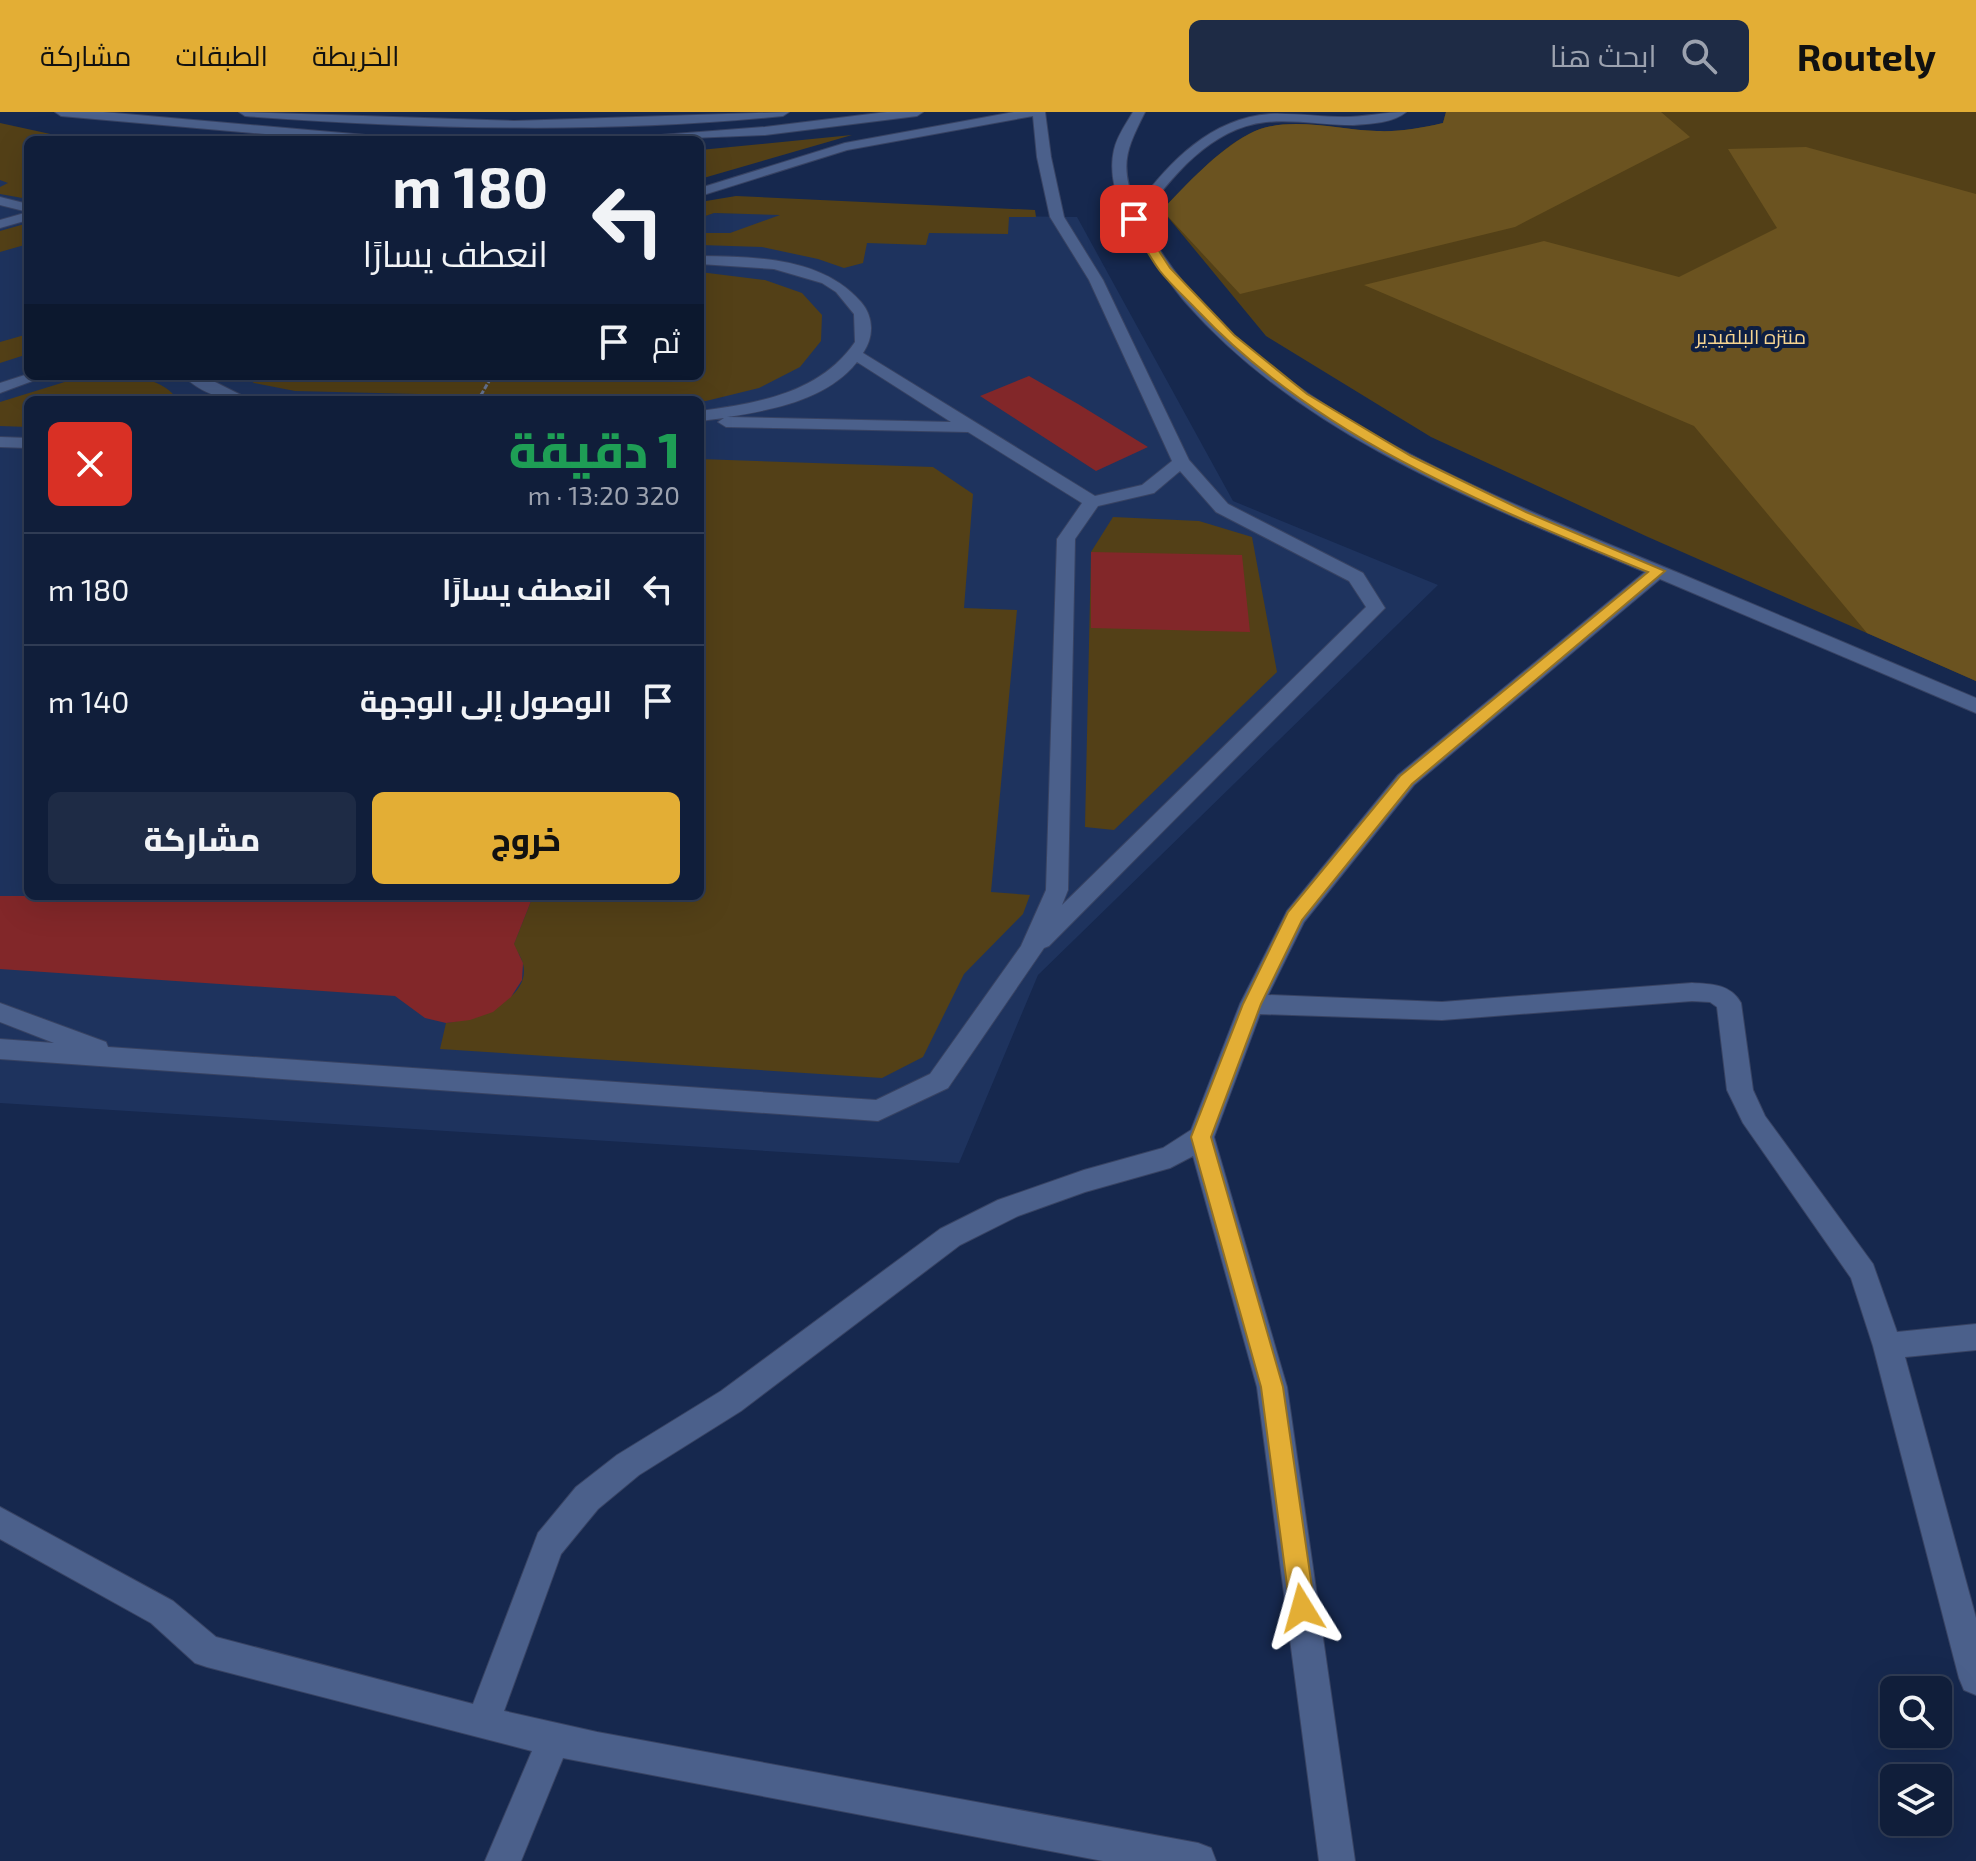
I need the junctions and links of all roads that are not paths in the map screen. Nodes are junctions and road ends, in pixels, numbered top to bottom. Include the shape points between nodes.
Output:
1 (61, 112) edge
2 (245, 112) edge
3 (783, 112) edge
4 (917, 112) edge
5 (1036, 112) edge
6 (1139, 112) edge
7 (1400, 112) edge
8 (176, 125) junction
9 (243, 130) junction
10 (179, 136) edge
11 (254, 136) edge
12 (323, 136) edge
13 (700, 136) edge
14 (704, 191) edge
15 (0, 201) edge
16 (24, 207) edge
17 (24, 217) edge
18 (1134, 219) junction
19 (0, 224) edge
20 (704, 260) edge
21 (854, 354) junction
22 (25, 380) edge
23 (199, 380) edge
24 (0, 388) edge
25 (232, 396) edge
26 (704, 417) edge
27 (704, 418) edge
28 (972, 427) junction
29 (0, 442) edge
30 (24, 443) edge
31 (1181, 462) junction
32 (1092, 502) junction
33 (1658, 571) junction
34 (1976, 706) edge
35 (1031, 950) junction
36 (1252, 1004) junction
37 (0, 1012) edge
38 (0, 1049) edge
39 (121, 1059) junction
40 (1201, 1137) junction
41 (1976, 1337) edge
42 (1887, 1346) junction
43 (0, 1522) edge
44 (1976, 1678) edge
45 (483, 1723) junction
46 (554, 1739) junction
47 (503, 1861) edge
48 (1198, 1861) edge
49 (1337, 1861) edge

1 - 8 street
2 - 3 street via 543,125
4 - 13 street
5 - 14 street via 845,147
5 - 31 street via 1057,217 1096,280
6 - 18 street via 1120,150 1122,186
7 - 18 street via 1361,121 1283,117 1234,124 1185,157
8 - 9 street
8 - 10 street
9 - 11 street
9 - 12 street
15 - 16 street
17 - 19 street
18 - 33 street via 1165,270 1230,338 1303,396 1406,459 1522,515
20 - 21 street via 798,270 839,288 862,313 863,342
21 - 26 street via 839,372 794,397
21 - 28 street
22 - 24 street
23 - 25 street
27 - 28 street
28 - 32 street
29 - 30 street
31 - 32 street via 1148,489
31 - 35 street via 1222,508 1356,577 1376,608
32 - 35 street via 1066,539 1057,890
33 - 34 street
33 - 36 street via 1406,780 1295,917
35 - 39 street via 939,1081 878,1111
36 - 40 street
36 - 42 street via 1442,1011 1715,993 1729,1003 1740,1090 1863,1273
37 - 39 street
38 - 39 street
40 - 45 street via 1170,1157 1008,1208 950,1237 731,1401 597,1490 549,1544
40 - 49 street via 1272,1387
41 - 42 street
42 - 44 street
43 - 45 street via 162,1612 207,1651
45 - 46 street
46 - 47 street
46 - 48 street

